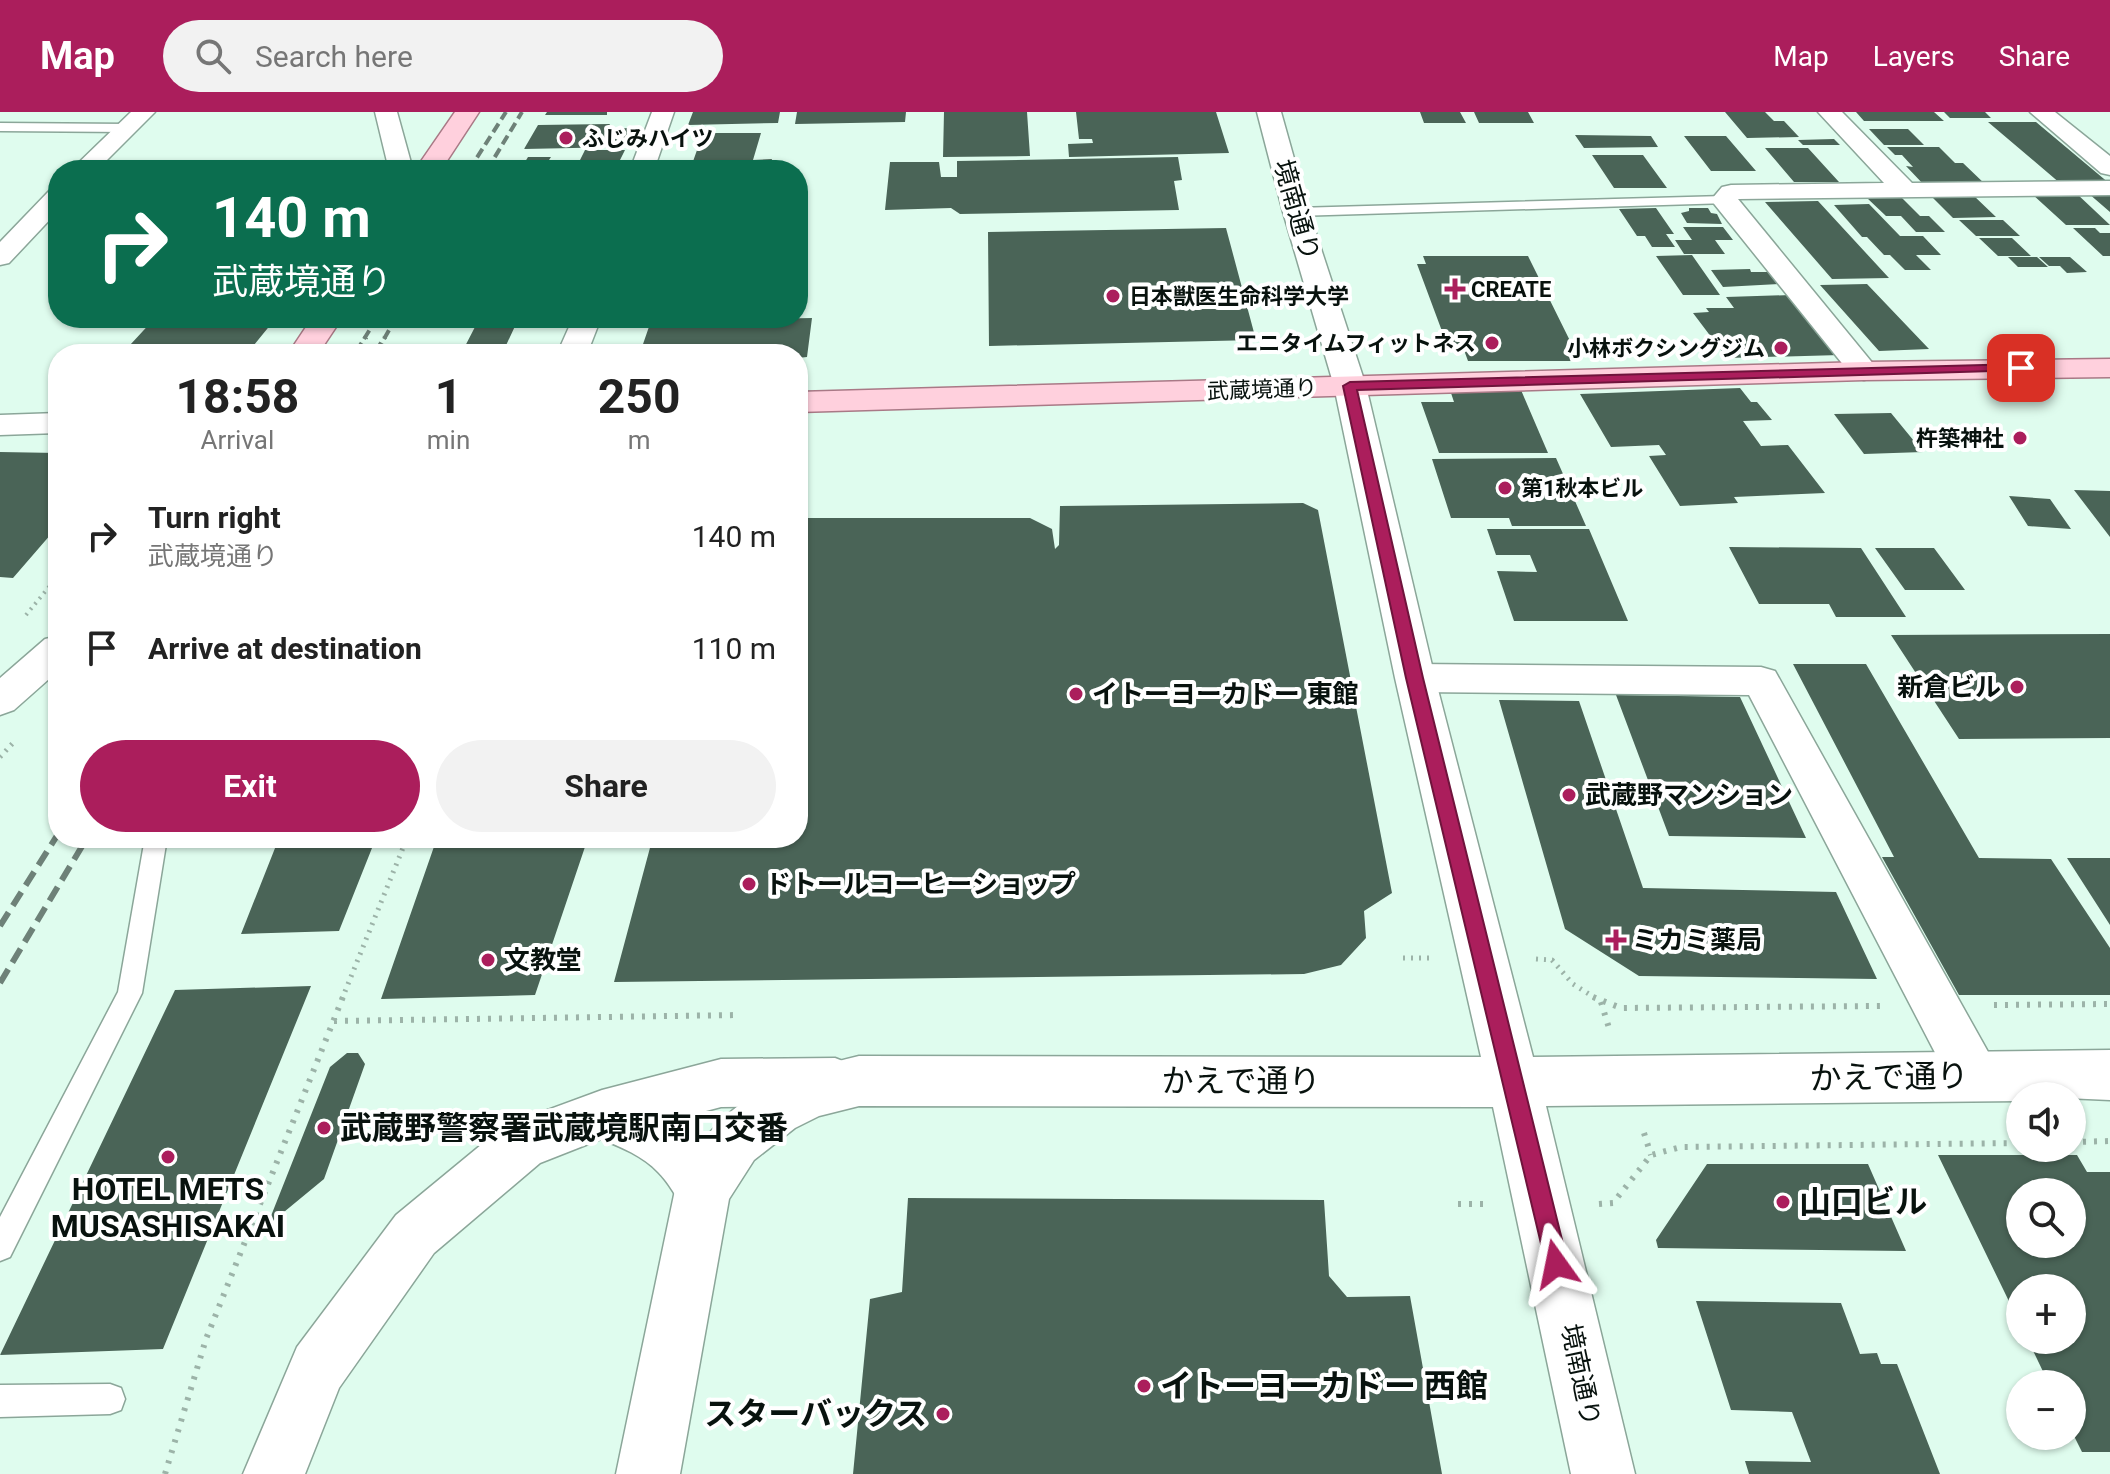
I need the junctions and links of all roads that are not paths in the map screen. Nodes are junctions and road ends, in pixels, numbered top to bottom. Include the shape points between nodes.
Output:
1 (386, 112) edge
2 (467, 112) edge
3 (663, 112) edge
4 (1269, 112) edge
5 (1829, 112) edge
6 (2041, 112) edge
7 (136, 120) edge
8 (0, 127) edge
9 (94, 160) edge
10 (398, 160) edge
11 (435, 160) edge
12 (646, 160) edge
13 (2110, 168) edge
14 (2110, 188) edge
15 (1906, 191) junction
16 (1724, 200) junction
17 (48, 207) edge
18 (1296, 212) junction
19 (0, 257) edge
20 (2110, 368) edge
21 (1864, 371) junction
22 (1350, 386) junction
23 (808, 402) edge
24 (48, 423) edge
25 (0, 425) edge
26 (48, 658) edge
27 (1415, 678) junction
28 (0, 700) edge
29 (154, 848) edge
30 (2110, 1075) edge
31 (1974, 1076) junction
32 (859, 1081) junction
33 (1512, 1082) junction
34 (602, 1114) junction
35 (703, 1190) junction
36 (0, 1247) edge
37 (110, 1399) dead end
38 (0, 1401) edge
39 (274, 1474) edge
40 (648, 1474) edge
41 (1603, 1474) edge

1 - 10 street
2 - 11 main road
3 - 12 street
4 - 18 street, 境南通り
5 - 15 street
6 - 13 street
7 - 8 lane
7 - 9 street
14 - 15 street
15 - 16 street via 1731,192
16 - 18 lane
16 - 21 street
17 - 19 street
18 - 22 street, 境南通り
20 - 21 main road, 武蔵境通り
21 - 22 main road, 武蔵境通り
22 - 23 main road, 武蔵境通り
22 - 27 street, 境南通り
24 - 25 street
26 - 28 street
27 - 31 street via 1761,681
27 - 33 street, 境南通り
29 - 36 lane via 130,993
30 - 31 street, かえで通り
31 - 33 street, かえで通り
32 - 33 street, かえで通り
32 - 34 street via 721,1083
32 - 35 street, かえで通り via 810,1093 776,1110 735,1141
33 - 41 street, 境南通り
34 - 35 street via 645,1132 676,1153
34 - 39 street via 522,1144 415,1234 318,1368
35 - 40 street, かえで通り
37 - 38 lane

